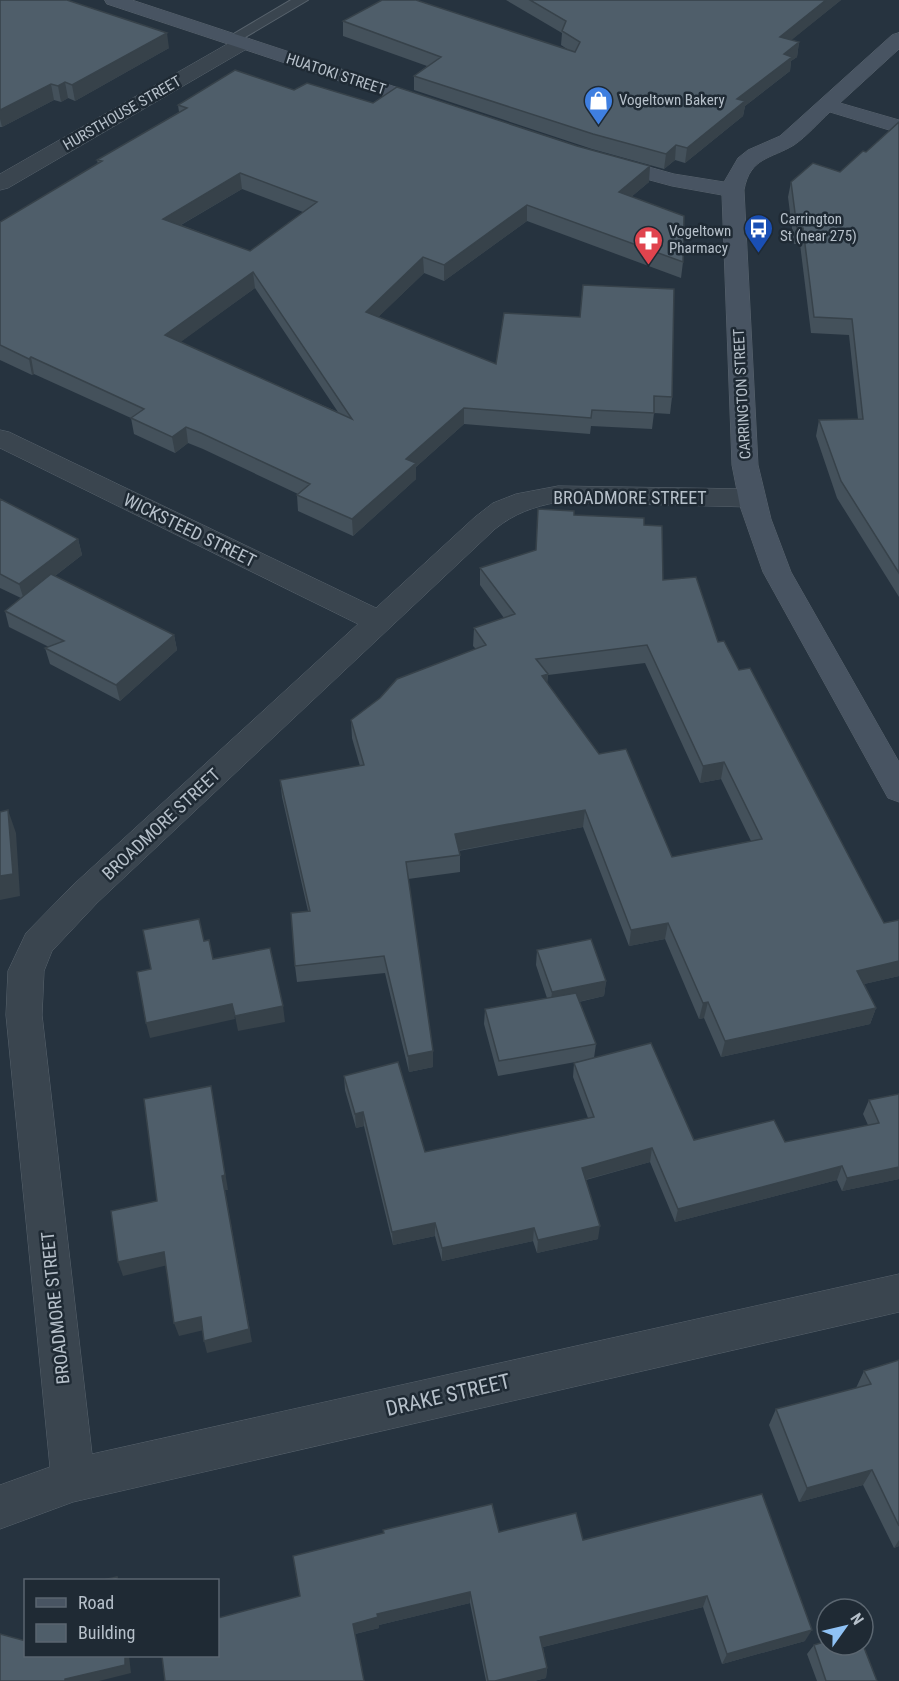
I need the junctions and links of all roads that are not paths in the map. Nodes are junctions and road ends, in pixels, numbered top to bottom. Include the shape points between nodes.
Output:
1 (114, 0) edge
2 (301, 0) edge
3 (899, 39) edge
4 (238, 41) junction
5 (827, 105) junction
6 (448, 110) edge
7 (899, 127) edge
8 (584, 155) edge
9 (0, 183) edge
10 (733, 190) junction
11 (0, 438) edge
12 (750, 498) junction
13 (380, 622) junction
14 (899, 790) edge
15 (13, 971) edge
16 (899, 1293) edge
17 (73, 1480) junction
18 (0, 1507) edge

1 - 4 main road, HUATOKI STREET
2 - 4 lane
3 - 5 main road, CARRINGTON STREET
4 - 6 main road, HUATOKI STREET
4 - 9 street, HURSTHOUSE STREET
5 - 7 main road
5 - 10 main road, CARRINGTON STREET via 787,140 755,154 735,179
8 - 10 main road via 672,180
10 - 12 main road, CARRINGTON STREET via 745,465
11 - 13 street, WICKSTEED STREET
12 - 13 street, BROADMORE STREET via 558,494 526,500 503,509 485,523
12 - 14 main road, CARRINGTON STREET via 777,572
13 - 15 street, BROADMORE STREET via 86,894
15 - 17 street, BROADMORE STREET via 24,1015
16 - 17 street, DRAKE STREET
17 - 18 street, DRAKE STREET

